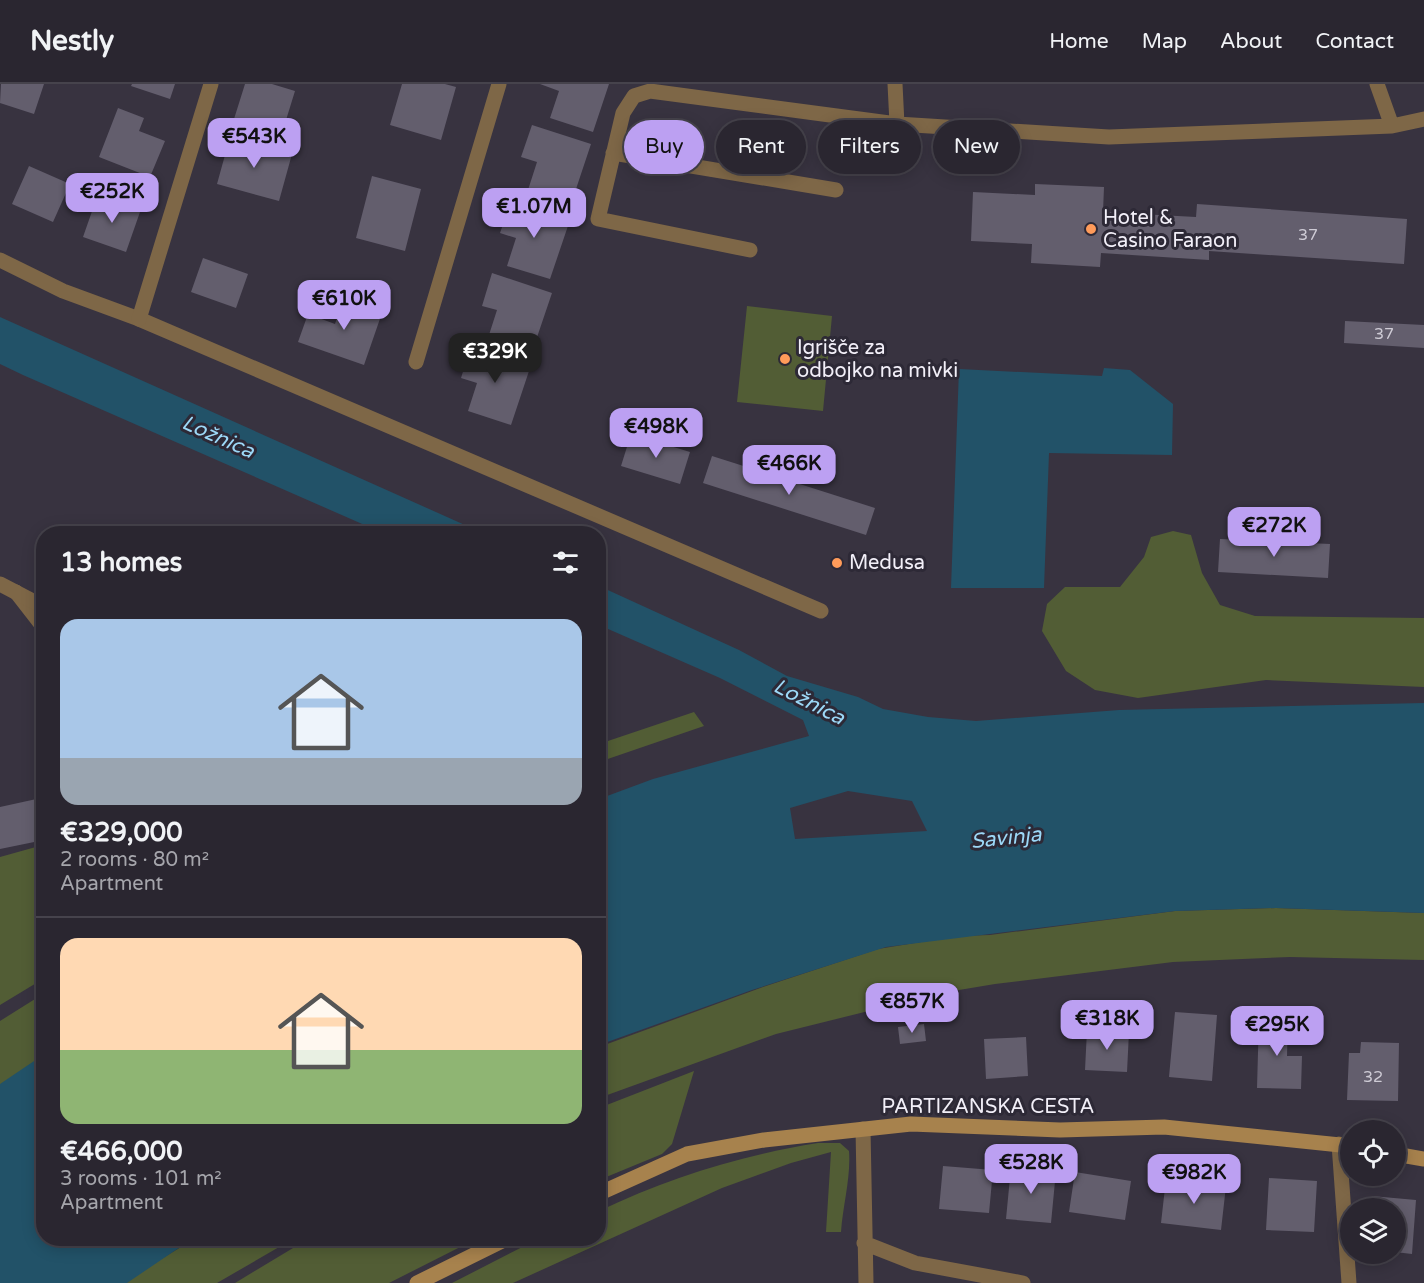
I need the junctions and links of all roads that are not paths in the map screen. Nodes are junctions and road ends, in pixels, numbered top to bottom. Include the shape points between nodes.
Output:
1 (211, 84) edge
2 (499, 84) edge
3 (895, 84) edge
4 (1377, 84) edge
5 (1424, 119) edge
6 (867, 120) edge
7 (897, 120) edge
8 (921, 125) edge
9 (1392, 126) junction
10 (613, 153) junction
11 (836, 190) dead end
12 (750, 250) dead end
13 (0, 260) edge
14 (139, 319) junction
15 (416, 362) dead end
16 (0, 584) edge
17 (16, 592) junction
18 (36, 603) edge
19 (821, 611) dead end
20 (36, 618) edge
21 (862, 1129) junction
22 (1340, 1145) edge
23 (1406, 1156) edge
24 (1424, 1160) edge
25 (1346, 1186) edge
26 (606, 1190) edge
27 (864, 1243) junction
28 (492, 1246) edge
29 (417, 1283) edge
30 (866, 1283) edge
31 (1023, 1283) edge
32 (1349, 1283) edge

1 - 14 street
2 - 15 street
3 - 7 street
4 - 9 street
5 - 9 street
6 - 10 street via 650,91 634,96 623,113
8 - 9 street via 1109,136
10 - 11 street
10 - 12 street via 598,219
13 - 14 street via 63,291
14 - 19 street
16 - 17 street
17 - 18 street
17 - 20 street
21 - 22 street, PARTIZANSKA CESTA via 911,1124 1059,1130 1164,1127
21 - 26 street, PARTIZANSKA CESTA via 687,1154
21 - 27 street
23 - 24 street
25 - 32 street
27 - 30 street
27 - 31 street via 915,1263
28 - 29 street

